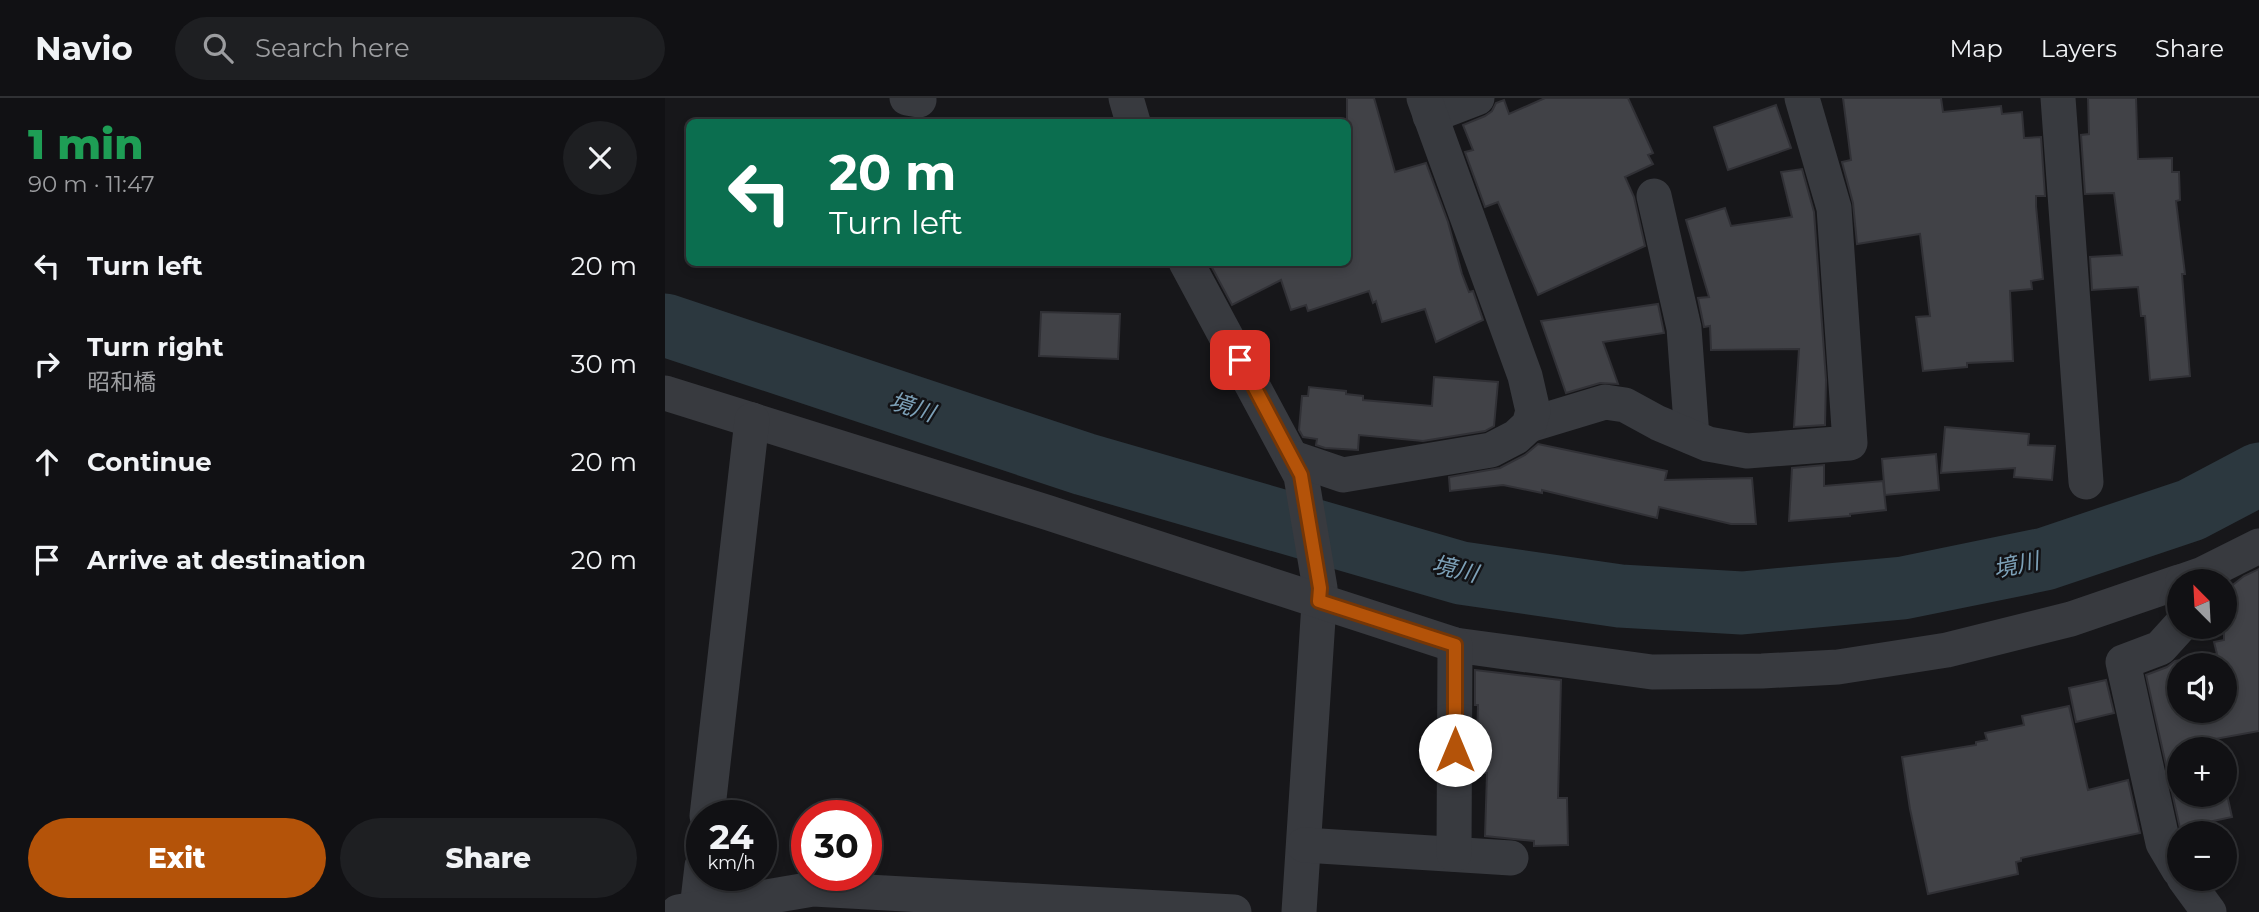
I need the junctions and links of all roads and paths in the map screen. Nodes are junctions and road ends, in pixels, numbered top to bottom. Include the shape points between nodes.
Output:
1 (907, 98) edge
2 (918, 98) edge
3 (1126, 98) edge
4 (1477, 98) edge
5 (1802, 98) edge
6 (2058, 98) edge
7 (1427, 107) edge
8 (1132, 119) edge
9 (1654, 196) dead end
10 (1188, 266) edge
11 (665, 393) edge
12 (752, 420) junction
13 (1529, 425) junction
14 (1692, 437) junction
15 (1297, 467) junction
16 (2086, 482) dead end
17 (2259, 546) edge
18 (2214, 569) edge
19 (2167, 588) edge
20 (1319, 595) junction
21 (2168, 639) edge
22 (1455, 645) junction
23 (710, 800) edge
24 (1304, 845) junction
25 (2167, 850) edge
26 (1454, 854) junction
27 (1511, 858) dead end
28 (693, 891) edge
29 (2194, 891) edge
30 (687, 910) edge
31 (1234, 912) edge
32 (1299, 912) edge
33 (2209, 912) edge

1 - 2 street
3 - 8 street
4 - 7 street
5 - 14 street via 1834,208 1850,443 1747,451
6 - 16 street
7 - 13 street via 1525,376 1533,411
9 - 14 street via 1684,328
10 - 15 street
11 - 12 street
12 - 20 street
12 - 23 street
13 - 14 street via 1605,402 1625,405
13 - 15 street via 1491,450 1343,475
15 - 20 street
17 - 18 street
19 - 22 street via 2071,619 1947,650 1838,667 1652,672
20 - 22 street
20 - 24 street
21 - 25 street via 2160,648 2123,662
22 - 26 street
24 - 26 street
24 - 32 street
26 - 27 street
28 - 30 street
29 - 33 street
30 - 31 street via 813,889

